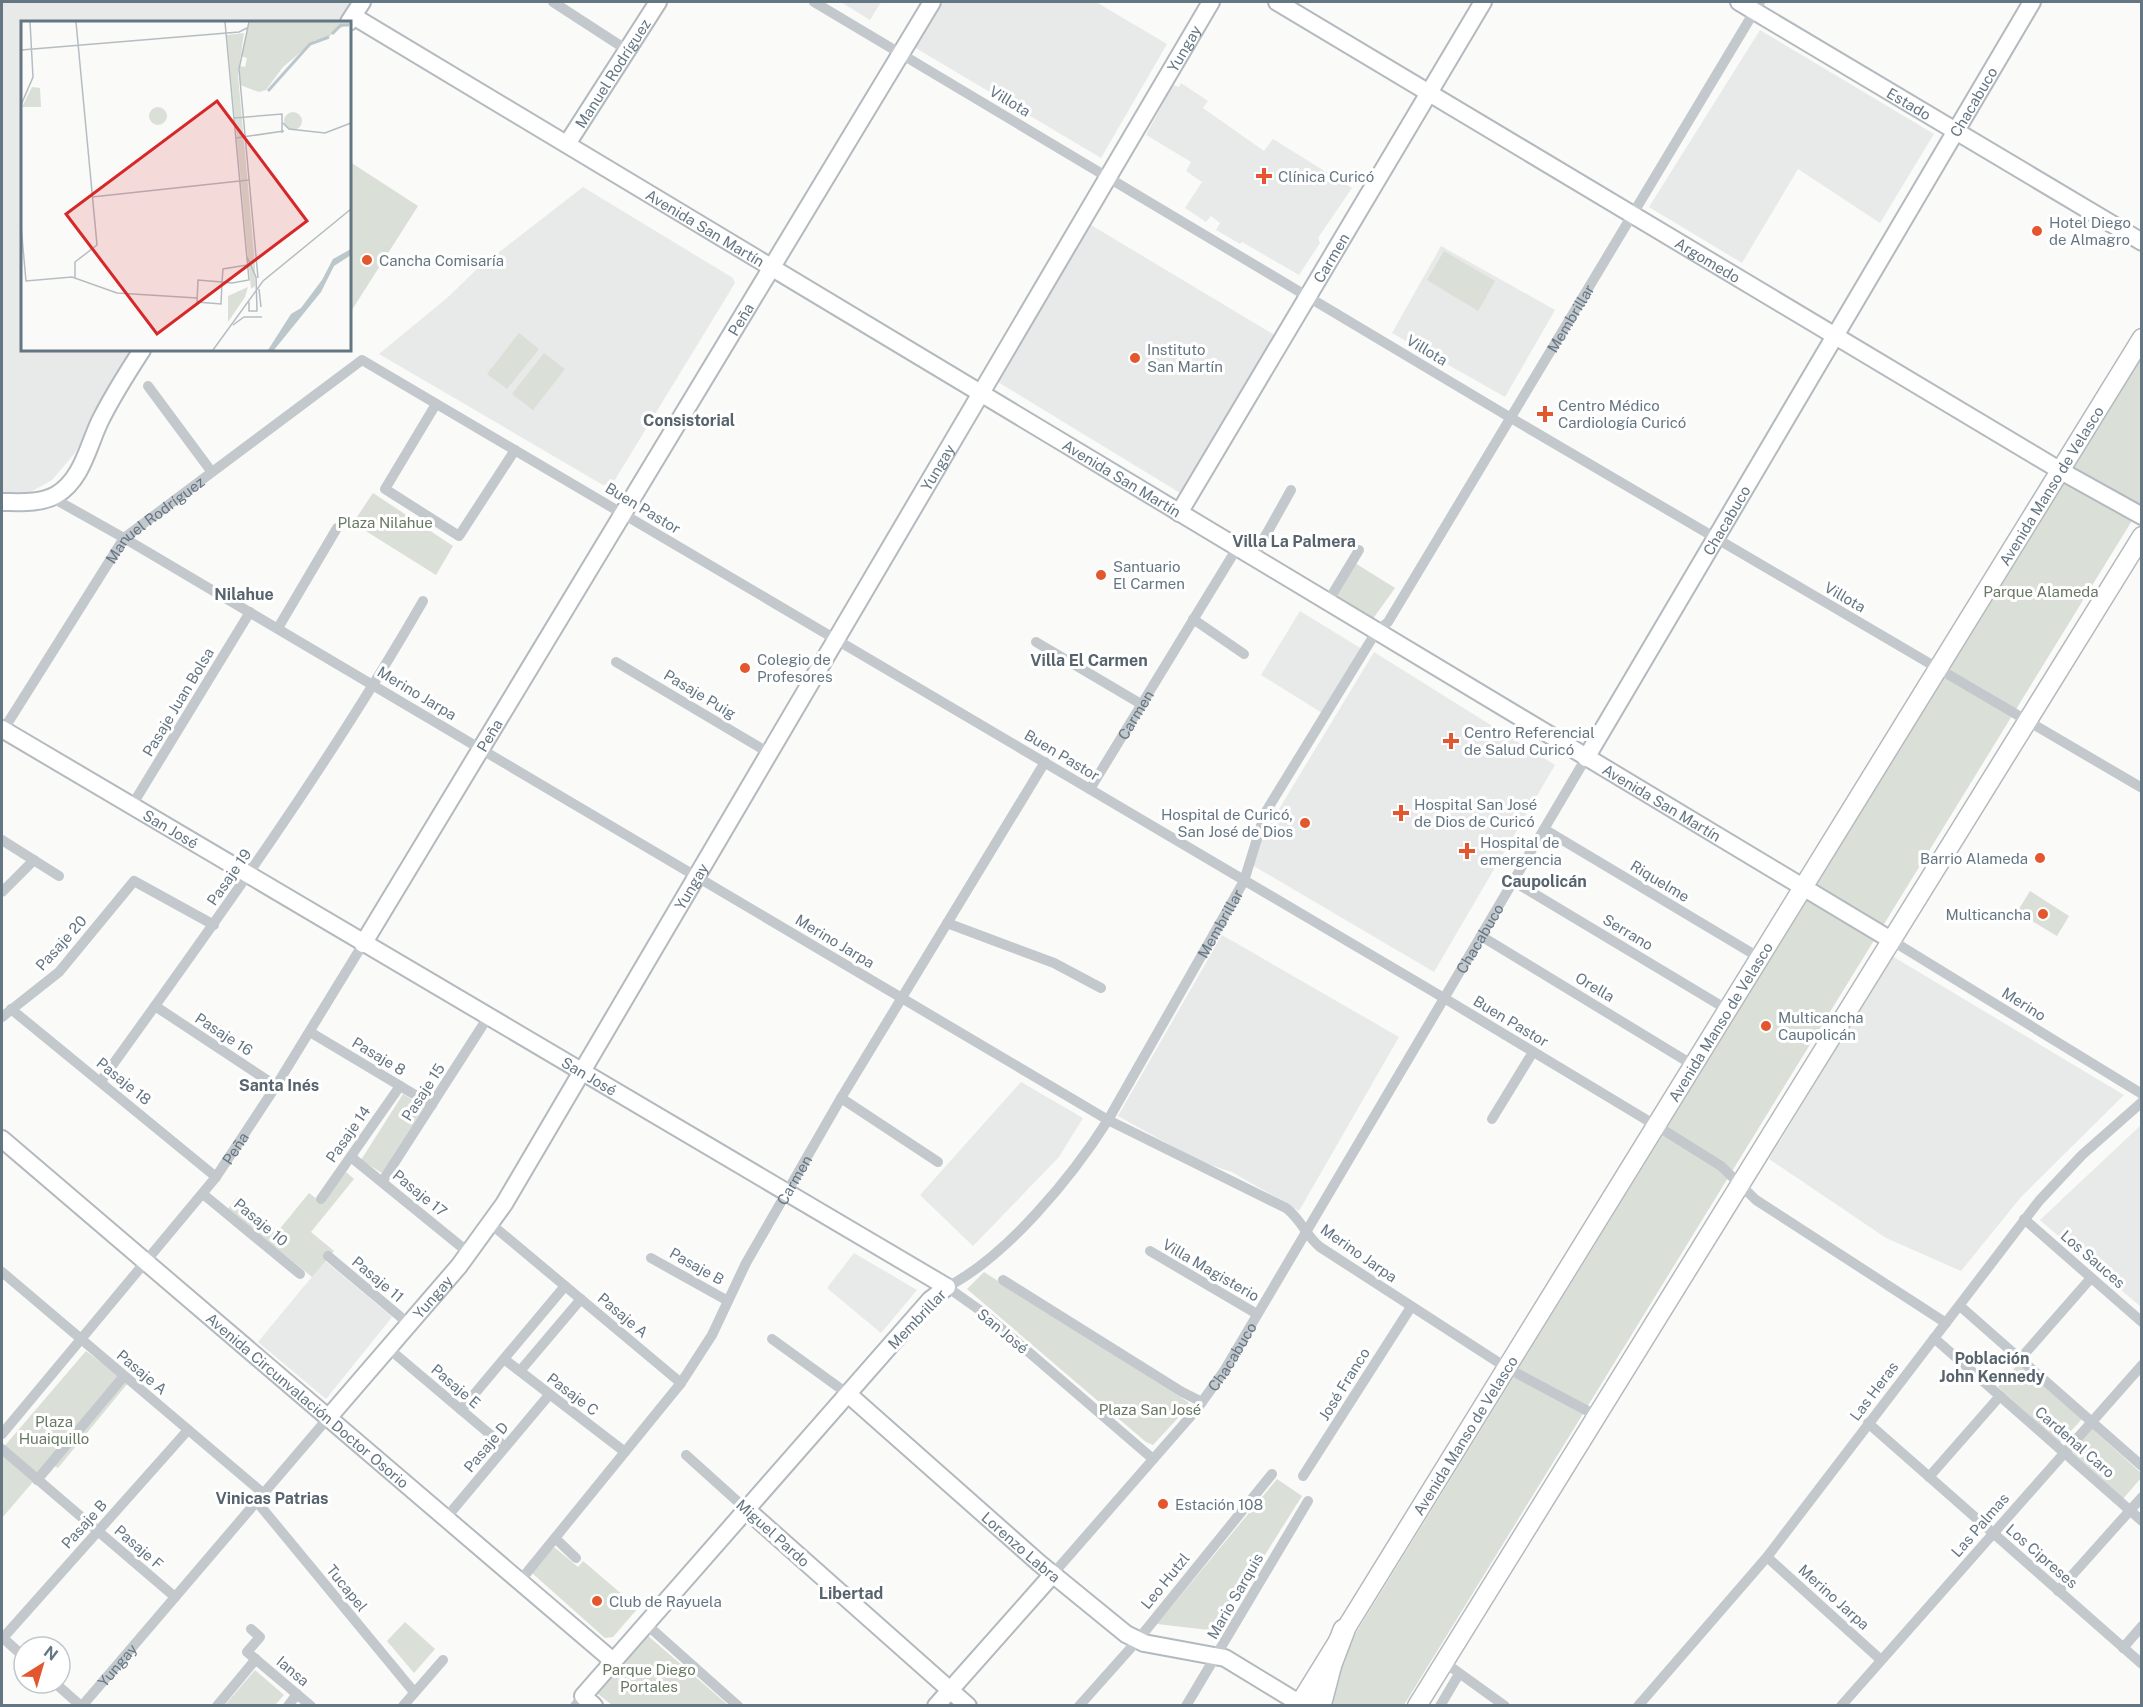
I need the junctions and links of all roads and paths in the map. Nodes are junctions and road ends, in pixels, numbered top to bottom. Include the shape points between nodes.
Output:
1 (553, 2) edge
2 (658, 2) edge
3 (814, 2) edge
4 (932, 2) edge
5 (1211, 2) edge
6 (1277, 2) edge
7 (1483, 2) edge
8 (1738, 2) edge
9 (2032, 2) edge
10 (1757, 6) edge
11 (354, 13) edge
12 (627, 50) junction
13 (900, 53) junction
14 (1429, 92) junction
15 (1956, 131) junction
16 (567, 144) junction
17 (1108, 177) junction
18 (1633, 214) junction
19 (2142, 242) edge
20 (771, 268) junction
21 (1308, 297) junction
22 (1835, 336) junction
23 (2142, 338) edge
24 (141, 351) edge
25 (362, 360) joint
26 (148, 386) dead end
27 (980, 393) junction
28 (436, 404) junction
29 (1511, 418) junction
30 (515, 450) junction
31 (211, 471) junction
32 (2061, 471) junction
33 (1291, 490) dead end
34 (51, 497) junction
35 (2, 502) edge
36 (1179, 513) junction
37 (622, 514) junction
38 (2142, 516) edge
39 (337, 528) dead end
40 (2142, 536) edge
41 (124, 538) junction
42 (1716, 539) junction
43 (1237, 548) junction
44 (1359, 550) dead end
45 (1253, 558) junction
46 (423, 601) dead end
47 (1327, 603) junction
48 (250, 612) junction
49 (1193, 619) junction
50 (278, 628) junction
51 (1376, 633) junction
52 (836, 639) junction
53 (1036, 642) dead end
54 (1244, 654) dead end
55 (616, 662) dead end
56 (1936, 668) junction
57 (375, 686) junction
58 (1141, 704) junction
59 (2027, 721) junction
60 (2, 730) edge
61 (481, 748) junction
62 (769, 753) junction
63 (1586, 758) junction
64 (1045, 762) junction
65 (2142, 788) edge
66 (1090, 789) junction
67 (131, 807) junction
68 (1544, 829) junction
69 (2, 840) edge
70 (34, 860) junction
71 (59, 876) dead end
72 (697, 876) junction
73 (248, 877) junction
74 (1244, 881) junction
75 (1514, 881) junction
76 (1803, 886) junction
77 (2, 892) edge
78 (947, 923) junction
79 (213, 925) junction
80 (1481, 936) junction
81 (1891, 940) junction
82 (363, 944) junction
83 (1760, 958) junction
84 (1101, 988) dead end
85 (902, 997) junction
86 (1444, 998) junction
87 (155, 1006) junction
88 (11, 1010) junction
89 (1728, 1010) junction
90 (2, 1017) edge
91 (488, 1017) junction
92 (310, 1032) junction
93 (1533, 1052) junction
94 (1693, 1065) junction
95 (582, 1073) junction
96 (101, 1081) junction
97 (276, 1086) junction
98 (400, 1086) junction
99 (2142, 1094) edge
100 (841, 1098) junction
101 (2142, 1102) edge
102 (432, 1105) junction
103 (1492, 1119) dead end
104 (1108, 1120) junction
105 (1654, 1126) junction
106 (2, 1139) edge
107 (351, 1157) junction
108 (938, 1162) dead end
109 (216, 1177) junction
110 (382, 1182) junction
111 (1740, 1184) junction
112 (787, 1192) junction
113 (203, 1194) junction
114 (321, 1199) dead end
115 (2024, 1219) junction
116 (491, 1224) junction
117 (1306, 1232) junction
118 (1150, 1251) dead end
119 (469, 1253) junction
120 (327, 1256) dead end
121 (651, 1258) dead end
122 (146, 1263) junction
123 (2, 1274) edge
124 (300, 1274) dead end
125 (2091, 1278) junction
126 (1003, 1280) dead end
127 (565, 1286) junction
128 (947, 1287) junction
129 (581, 1299) junction
130 (728, 1301) junction
131 (1960, 1306) junction
132 (1410, 1307) junction
133 (1257, 1314) junction
134 (2142, 1322) edge
135 (1947, 1323) junction
136 (409, 1324) junction
137 (1934, 1338) junction
138 (772, 1339) dead end
139 (82, 1341) junction
140 (388, 1348) junction
141 (504, 1359) junction
142 (2020, 1359) junction
143 (2142, 1365) edge
144 (1507, 1368) junction
145 (520, 1371) junction
146 (124, 1376) junction
147 (681, 1383) junction
148 (848, 1394) junction
149 (549, 1395) junction
150 (2000, 1396) junction
151 (1202, 1402) junction
152 (461, 1410) junction
153 (1597, 1416) junction
154 (328, 1418) junction
155 (2091, 1421) junction
156 (1868, 1423) junction
157 (188, 1430) junction
158 (2, 1434) edge
159 (506, 1447) junction
160 (2, 1449) edge
161 (625, 1452) junction
162 (2064, 1452) junction
163 (686, 1455) dead end
164 (1153, 1459) junction
165 (2142, 1466) edge
166 (1272, 1474) dead end
167 (1303, 1476) dead end
168 (1929, 1477) junction
169 (37, 1480) junction
170 (2142, 1497) edge
171 (260, 1498) junction
172 (1308, 1501) dead end
173 (746, 1509) junction
174 (2130, 1510) junction
175 (446, 1518) junction
176 (2142, 1521) edge
177 (98, 1531) junction
178 (1993, 1533) junction
179 (555, 1538) junction
180 (1767, 1557) junction
181 (576, 1558) dead end
182 (1053, 1574) junction
183 (520, 1581) junction
184 (2058, 1591) junction
185 (175, 1597) junction
186 (646, 1624) junction
187 (2142, 1626) edge
188 (251, 1629) dead end
189 (1344, 1630) joint
190 (2, 1638) edge
191 (1137, 1641) junction
192 (2123, 1648) junction
193 (1218, 1655) junction
194 (256, 1659) junction
195 (443, 1660) dead end
196 (1881, 1660) junction
197 (613, 1661) junction
198 (1444, 1662) junction
199 (2142, 1665) edge
200 (1459, 1674) junction
201 (949, 1691) junction
202 (414, 1692) junction
203 (297, 1694) junction
204 (69, 1695) edge
205 (584, 1702) edge
206 (1305, 1705) edge
207 (82, 1706) edge
208 (217, 1706) edge
209 (288, 1706) edge
210 (311, 1706) edge
211 (403, 1706) edge
212 (738, 1706) edge
213 (936, 1706) edge
214 (968, 1706) edge
215 (1079, 1706) edge
216 (1186, 1706) edge
217 (1417, 1706) edge
218 (1440, 1706) edge
219 (1505, 1706) edge
220 (1638, 1706) edge
221 (1840, 1706) edge

1 - 12 street
2 - 12 street, Manuel Rodríguez
3 - 13 street, Villota
4 - 13 street, Peña
5 - 17 street, Yungay
6 - 14 street, Argomedo
7 - 14 street, Carmen
8 - 10 street, Estado
9 - 15 street, Chacabuco
10 - 15 street, Estado
10 - 18 street, Membrillar
11 - 16 street, Avenida San Martín
12 - 16 street, Manuel Rodríguez
13 - 17 street, Villota
13 - 20 street, Peña
14 - 18 street, Argomedo
14 - 21 street, Carmen
15 - 19 street, Estado
15 - 22 street, Chacabuco
16 - 20 street, Avenida San Martín
17 - 21 street, Villota
17 - 27 street, Yungay
18 - 22 street, Argomedo
18 - 29 street, Membrillar
20 - 27 street, Avenida San Martín
20 - 37 street, Peña
21 - 29 street, Villota
21 - 36 street, Carmen
22 - 32 street, Argomedo
22 - 42 street, Chacabuco
23 - 32 main road, Avenida Manso de Velasco
24 - 34 street via 100,423 81,466 67,486
25 - 28 street, Buen Pastor
25 - 31 street, Manuel Rodríguez
26 - 31 street
27 - 36 street, Avenida San Martín
27 - 52 street, Yungay
28 - 30 street, Buen Pastor
28 - 30 street via 385,489 459,536
29 - 42 street, Villota
29 - 51 street, Membrillar via 1388,622
30 - 37 street, Buen Pastor
31 - 41 street, Manuel Rodríguez
32 - 38 street, Argomedo
32 - 56 main road, Avenida Manso de Velasco
33 - 45 street
34 - 35 street
34 - 41 street, Merino Jarpa
36 - 43 street, Avenida San Martín
37 - 52 street, Buen Pastor
37 - 61 street, Peña
39 - 50 street
40 - 59 main road
41 - 48 street, Merino Jarpa
41 - 60 street, Manuel Rodríguez
42 - 56 street, Villota
42 - 63 street, Chacabuco
43 - 45 street, Avenida San Martín
43 - 49 street, Carmen
44 - 47 street
45 - 47 street, Avenida San Martín
46 - 57 street, Pasaje 19
47 - 51 street, Avenida San Martín
48 - 50 street, Merino Jarpa
48 - 67 street, Pasaje Juan Bolsa
49 - 54 street
49 - 58 street, Carmen
50 - 57 street, Merino Jarpa
51 - 63 street, Avenida San Martín
51 - 74 street, Membrillar via 1265,813
52 - 62 street, Yungay
52 - 64 street, Buen Pastor
53 - 58 street
55 - 62 street, Pasaje Puig
56 - 59 street, Villota
56 - 76 main road, Avenida Manso de Velasco
57 - 61 street, Merino Jarpa
57 - 73 street, Pasaje 19
58 - 66 street, Carmen
59 - 65 street, Villota
59 - 81 main road
60 - 67 street, San José
61 - 72 street, Merino Jarpa
61 - 82 street, Peña
62 - 72 street, Yungay
63 - 68 street, Chacabuco
63 - 76 street, Avenida San Martín
64 - 66 street, Buen Pastor
64 - 78 street, Carmen
66 - 74 street, Buen Pastor
67 - 73 street, San José
68 - 75 street, Chacabuco
68 - 83 street, Riquelme
69 - 70 street
70 - 71 street
70 - 77 street
72 - 85 street, Merino Jarpa
72 - 95 street, Yungay
73 - 79 street, Pasaje 19
73 - 82 street, San José
74 - 86 street, Buen Pastor
74 - 104 street, Membrillar
75 - 80 street, Chacabuco
75 - 89 street, Serrano
76 - 81 street, Avenida San Martín
76 - 83 main road, Avenida Manso de Velasco
78 - 84 street via 1054,963
78 - 85 street, Carmen
79 - 87 street, Pasaje 19
79 - 88 street, Pasaje 20 via 134,881 59,972
80 - 86 street, Chacabuco
80 - 94 street, Orella
81 - 99 street, Merino
81 - 111 main road
82 - 91 street, San José
82 - 92 street, Peña
83 - 89 main road, Avenida Manso de Velasco
85 - 100 street, Carmen
85 - 104 street, Merino Jarpa
86 - 93 street, Buen Pastor
86 - 117 street, Chacabuco
87 - 96 street, Pasaje 19
87 - 97 street, Pasaje 16
88 - 90 street, Pasaje 20
88 - 96 street, Pasaje 18
89 - 94 main road, Avenida Manso de Velasco
91 - 95 street, San José
91 - 102 street, Pasaje 15
92 - 97 street, Peña
92 - 98 street, Pasaje 8
93 - 103 street
93 - 105 street, Buen Pastor
94 - 105 main road, Avenida Manso de Velasco
95 - 112 street, San José
95 - 116 street, Yungay
96 - 109 street, Pasaje 18
97 - 109 street, Peña
98 - 102 street, Pasaje 8
98 - 107 street, Pasaje 14
100 - 108 street
100 - 112 street, Carmen
101 - 115 street, Las Heras via 2082,1155
102 - 110 street, Pasaje 15
104 - 117 street, Merino Jarpa via 1286,1208
104 - 128 street, Membrillar via 1085,1156 1051,1196 978,1270
105 - 111 street, Buen Pastor via 1721,1166
105 - 144 main road, Avenida Manso de Velasco
106 - 122 street, Avenida Circunvalación Doctor Osorio
107 - 110 street, Pasaje 17
107 - 114 street, Pasaje 14
109 - 113 street, Peña
110 - 119 street, Pasaje 17
111 - 135 street via 1756,1200
111 - 153 main road
112 - 128 street, San José
112 - 130 street, Carmen
113 - 122 street, Peña
113 - 124 street, Pasaje 10
115 - 125 street, Los Sauces
115 - 131 street, Las Heras
116 - 119 street, Yungay
116 - 127 street, Pasaje A
117 - 132 street, Merino Jarpa via 1320,1247
117 - 133 street, Chacabuco
118 - 133 street, Villa Magisterio
119 - 136 street, Yungay
120 - 136 street, Pasaje 11
121 - 130 street, Pasaje B
122 - 139 street, Peña
122 - 154 street, Avenida Circunvalación Doctor Osorio
123 - 139 street, Pasaje A
125 - 134 street, Los Sauces
125 - 142 street
126 - 151 street
127 - 129 street, Pasaje A
127 - 141 street
128 - 148 street, Membrillar via 930,1300
128 - 164 street, San José via 981,1311
129 - 145 street
129 - 147 street, Pasaje A
130 - 147 street, Carmen via 703,1351
131 - 135 street, Las Heras
131 - 142 street, Cardenal Caro
132 - 144 street, Merino Jarpa
132 - 167 street, José Franco
133 - 151 street, Chacabuco
135 - 137 street, Las Heras
136 - 140 street, Yungay
137 - 150 street, Cardenal Caro
137 - 156 street, Las Heras
138 - 148 street, Lorenzo Labra
139 - 146 street, Pasaje A
139 - 158 street, Peña
140 - 152 street, Pasaje E
140 - 154 street, Yungay
141 - 145 street, Pasaje C
141 - 152 street
142 - 155 street, Cardenal Caro
143 - 155 street, Las Palmas
144 - 153 street, Merino Jarpa
144 - 189 main road, Avenida Manso de Velasco
145 - 149 street, Pasaje C
146 - 157 street, Pasaje A
146 - 169 street
147 - 161 street, Carmen
148 - 173 street, Membrillar
148 - 182 street, Lorenzo Labra
149 - 159 street, Pasaje D
149 - 161 street, Pasaje C
150 - 162 street, Cardenal Caro
150 - 168 street
151 - 164 street, Chacabuco
152 - 159 street, Pasaje E
153 - 198 main road
154 - 171 street, Yungay
154 - 175 street, Avenida Circunvalación Doctor Osorio
155 - 162 street, Las Palmas
155 - 165 street, Cardenal Caro
156 - 168 street, Los Cipreses
156 - 180 street, Las Heras
157 - 171 street, Pasaje A
157 - 177 street, Pasaje B
159 - 175 street, Pasaje D
160 - 169 street, Pasaje F
161 - 179 street, Carmen
162 - 174 street, Cardenal Caro
162 - 178 street, Las Palmas
163 - 173 street, Miguel Pardo
164 - 182 street, Chacabuco
166 - 191 street, Leo Hutzl
168 - 178 street, Los Cipreses
169 - 177 street, Pasaje F
170 - 174 street
171 - 185 street, Yungay
171 - 202 street, Tucapel
172 - 193 street, Mario Sarquis
173 - 186 street, Membrillar
173 - 201 street, Miguel Pardo
174 - 176 street, Cardenal Caro
174 - 184 street
175 - 183 street, Avenida Circunvalación Doctor Osorio
177 - 185 street, Pasaje F
177 - 190 street, Pasaje B
178 - 184 street, Los Cipreses
178 - 196 street, Las Palmas
179 - 181 street
179 - 183 street, Carmen
180 - 196 street, Merino Jarpa
180 - 220 street, Las Heras
182 - 191 street, Lorenzo Labra
182 - 201 street, Chacabuco
183 - 197 street, Avenida Circunvalación Doctor Osorio
184 - 192 street, Los Cipreses
185 - 207 street, Yungay
186 - 197 street, Membrillar
186 - 212 street
187 - 192 street
188 - 194 street via 260,1637 247,1652
189 - 206 highway via 1331,1664
191 - 193 street, Lorenzo Labra
191 - 215 street, Leo Hutzl
192 - 199 street, Los Cipreses
193 - 206 street, Lorenzo Labra
193 - 216 street, Mario Sarquis
194 - 203 street, Iansa
194 - 208 street
195 - 202 street
196 - 221 street, Las Palmas
197 - 205 street, Membrillar
198 - 200 street
198 - 217 main road
200 - 218 street
200 - 219 street
201 - 213 street, Chacabuco
201 - 214 street, Miguel Pardo
202 - 211 street
203 - 209 street
203 - 210 street, Iansa
204 - 207 street

